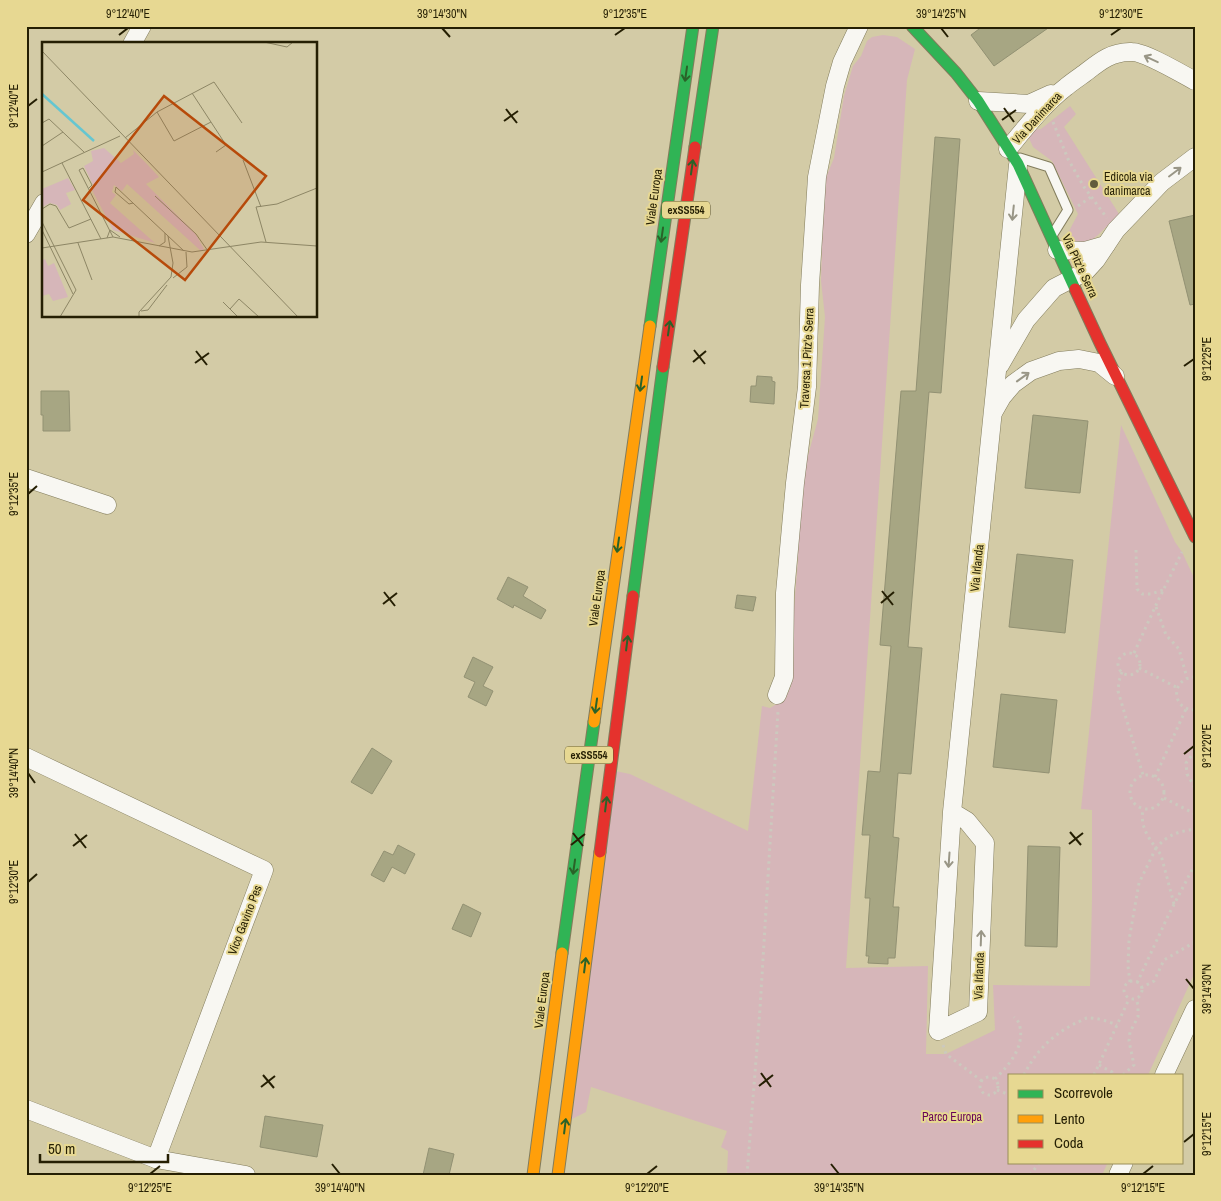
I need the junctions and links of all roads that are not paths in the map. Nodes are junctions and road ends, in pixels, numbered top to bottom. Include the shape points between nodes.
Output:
1 (142, 26) edge
2 (693, 26) edge
3 (713, 26) edge
4 (859, 26) edge
5 (912, 26) edge
6 (133, 42) edge
7 (1195, 81) edge
8 (1065, 87) junction
9 (978, 101) junction
10 (1013, 156) junction
11 (1195, 157) edge
12 (42, 206) edge
13 (26, 234) edge
14 (1054, 243) junction
15 (1106, 245) junction
16 (1071, 279) junction
17 (997, 371) junction
18 (1118, 378) junction
19 (992, 414) junction
20 (26, 478) edge
21 (107, 505) dead end
22 (1195, 537) edge
23 (778, 695) road end
24 (26, 757) edge
25 (952, 812) junction
26 (1195, 1009) edge
27 (1164, 1074) edge
28 (26, 1109) edge
29 (156, 1159) junction
30 (246, 1175) edge
31 (533, 1175) edge
32 (558, 1175) edge

1 - 6 street
2 -> 31 main road, Viale Europa / exSS554 via 620,532
32 -> 3 main road, exSS554 via 659,394
4 - 23 street, Traversa 1 Pitz'e Serra via 835,86 817,177 807,387 785,593 784,677
5 - 9 main road, Via Pitz'e Serra
7 -> 8 street, Via Danimarca via 1134,51 1101,60
8 - 9 street, Via Danimarca via 1029,104
8 - 10 street, Via Danimarca via 1026,126
9 - 10 main road, Via Pitz'e Serra
10 - 14 main road, Via Pitz'e Serra
10 - 14 lane via 1049,166 1068,210
10 -> 17 street, Via Irlanda
15 -> 11 street via 1162,182
12 - 13 street
14 - 15 street via 1085,251
14 - 16 main road, Via Pitz'e Serra
15 - 16 street via 1085,272
16 - 17 street, Via Irlanda via 1054,288 1026,320
16 - 18 main road, Via Pitz'e Serra
17 - 19 street, Via Irlanda
19 -> 18 street, Via Irlanda via 1013,384 1031,371 1059,360 1099,362
18 - 22 main road, Via Pitz'e Serra
19 - 25 street, Via Irlanda
20 - 21 street
24 - 29 street, Vico Gavino Pes via 264,870
25 -> 25 street, Via Irlanda via 938,1031 978,1012 985,844 967,822
26 - 27 street
28 - 29 street
29 - 30 street

